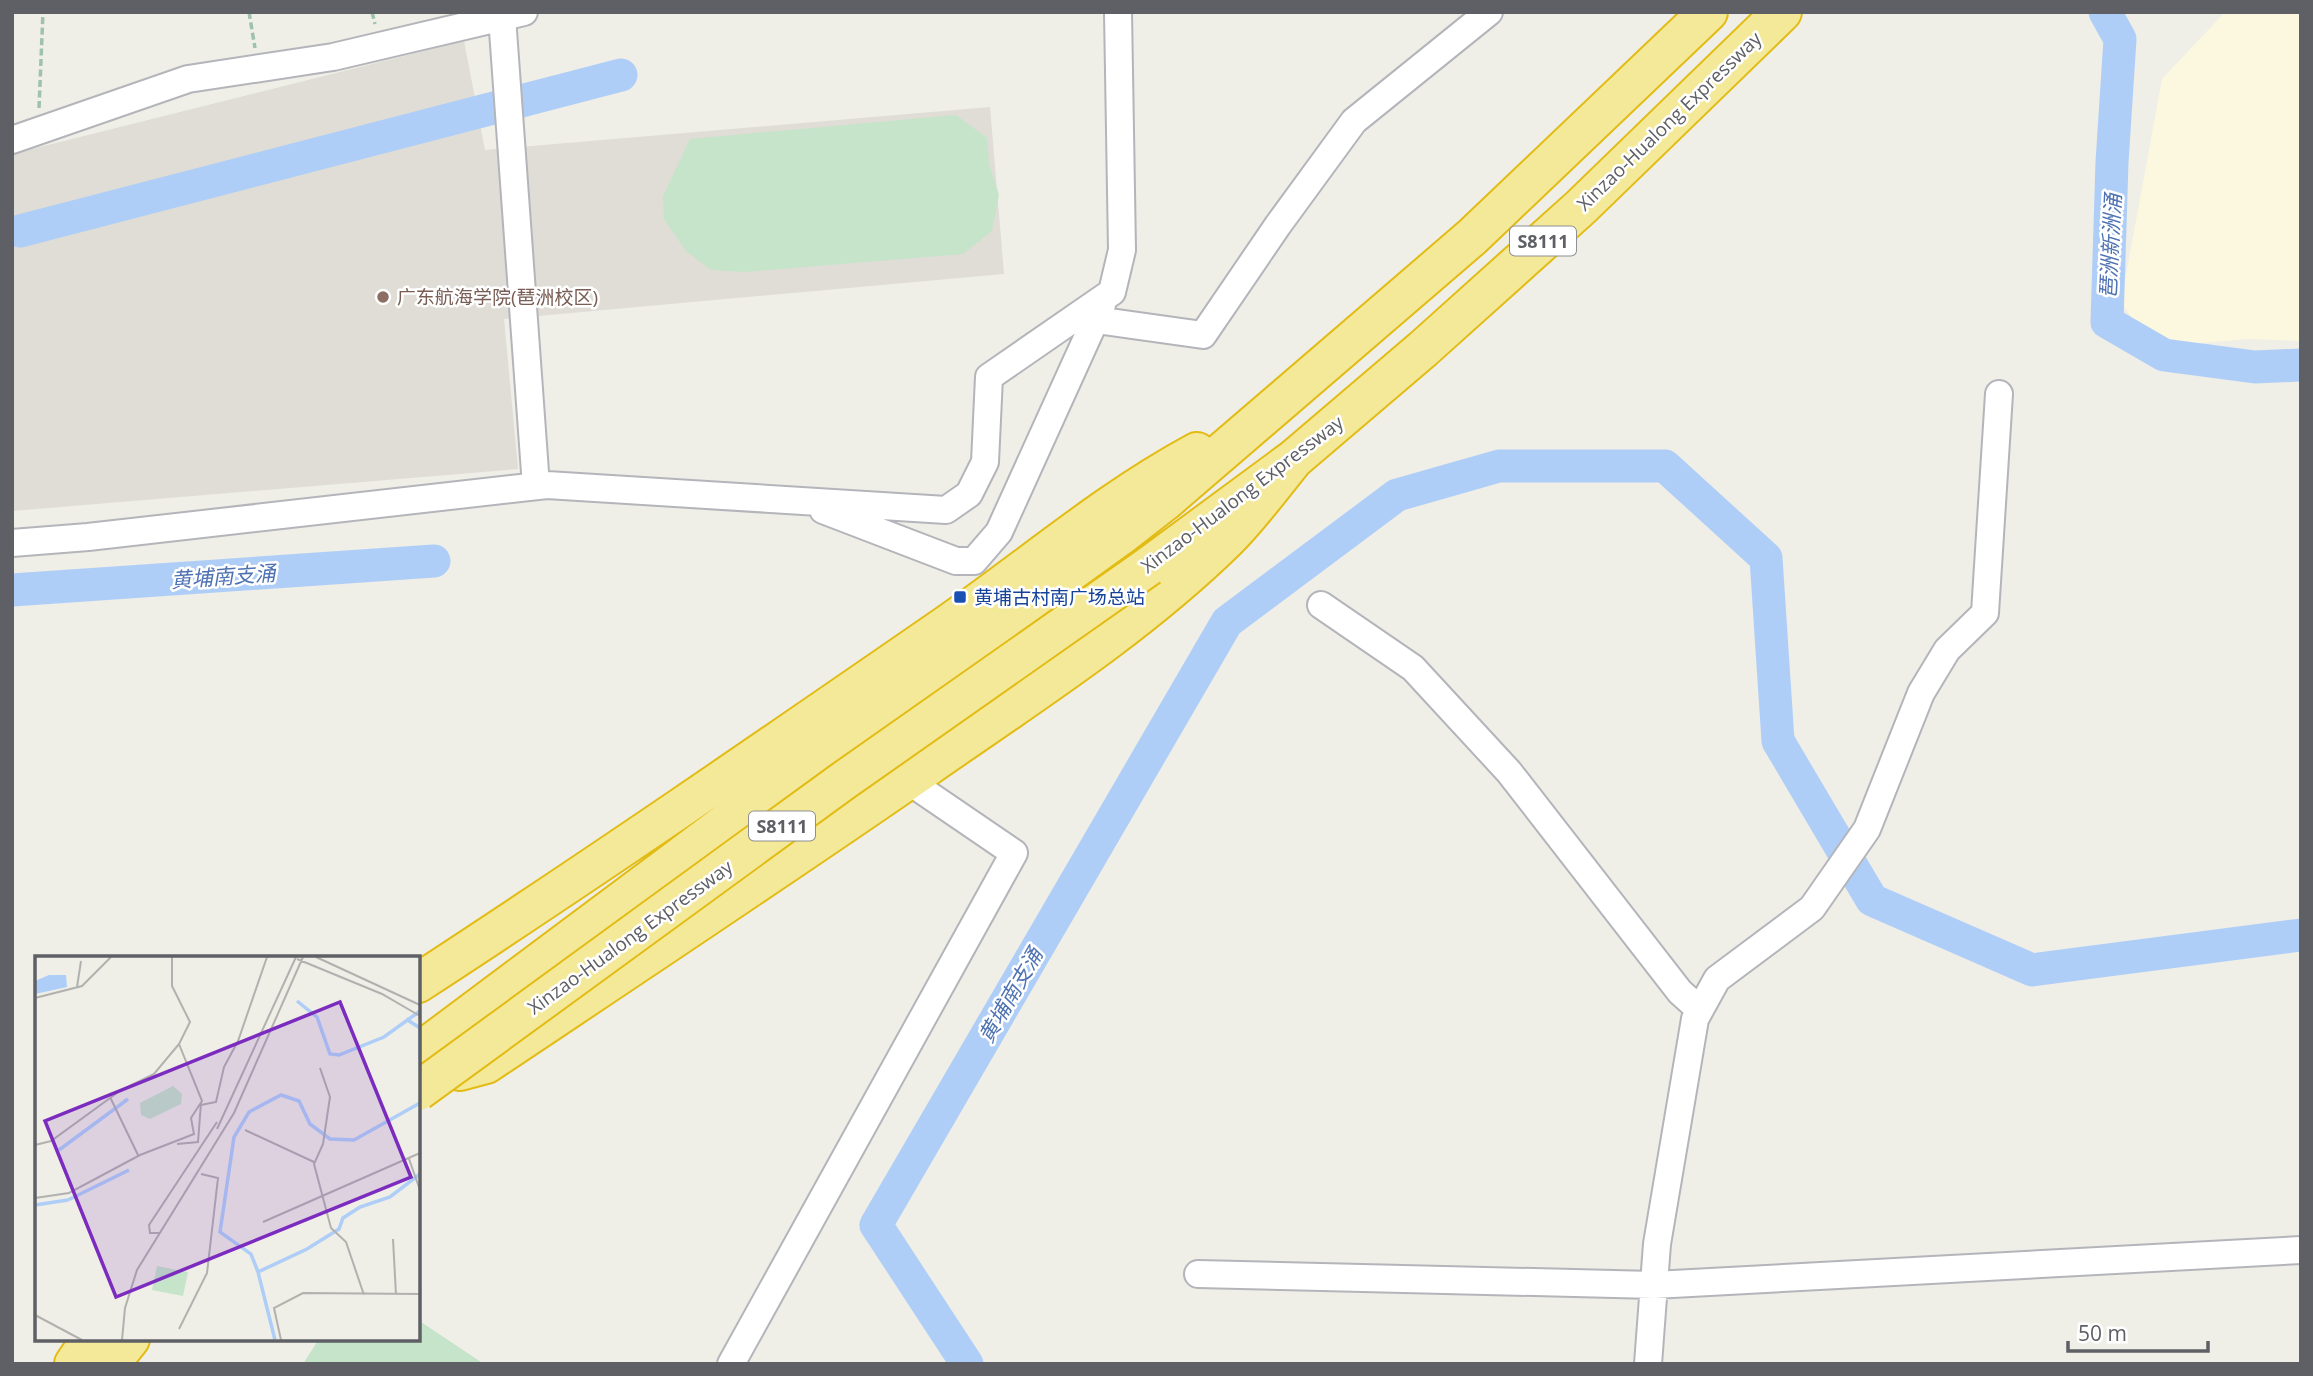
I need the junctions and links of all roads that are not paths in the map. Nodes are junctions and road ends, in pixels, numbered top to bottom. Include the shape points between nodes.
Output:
1 (1118, 12) edge
2 (1489, 12) edge
3 (1708, 12) edge
4 (1782, 12) edge
5 (513, 15) edge
6 (12, 140) edge
7 (1100, 308) junction
8 (1999, 394) dead end
9 (1255, 422) junction
10 (1294, 459) junction
11 (536, 486) junction
12 (798, 501) junction
13 (12, 543) edge
14 (1321, 605) dead end
15 (906, 780) junction
16 (420, 982) edge
17 (1700, 1010) junction
18 (420, 1052) edge
19 (420, 1063) edge
20 (420, 1090) edge
21 (2301, 1250) edge
22 (1198, 1274) dead end
23 (1654, 1285) junction
24 (91, 1341) edge
25 (128, 1341) edge
26 (74, 1364) edge
27 (110, 1364) edge
28 (731, 1364) edge
29 (1648, 1364) edge

1 - 7 street via 1122,250 1112,292
2 - 7 street via 1354,121 1203,335
3 - 9 highway, Xinzao-Hualong Expressway / S8111 via 1472,237
4 - 10 highway, Xinzao-Hualong Expressway / S8111 via 1581,207
5 - 6 street via 333,57 188,79
5 - 11 street via 507,80
7 - 12 street via 989,377 985,462 969,494 946,510
7 - 12 street via 999,532 974,561 956,561
8 - 17 street via 1985,613 1947,650 1921,693 1867,829 1812,908 1717,979
9 - 16 highway via 1144,481 788,735
9 - 18 highway, Xinzao-Hualong Expressway / S8111 via 1124,533
10 - 15 highway via 1226,540 1156,601
10 - 20 highway, Xinzao-Hualong Expressway / S8111, bridge
11 - 12 street
11 - 13 street
14 - 17 street via 1413,668 1509,772 1680,992
15 - 19 highway via 486,1064 440,1075
15 - 28 street via 1014,853
17 - 23 street via 1659,1231
21 - 23 street
22 - 23 street
23 - 29 street
24 - 26 highway
25 - 27 highway

